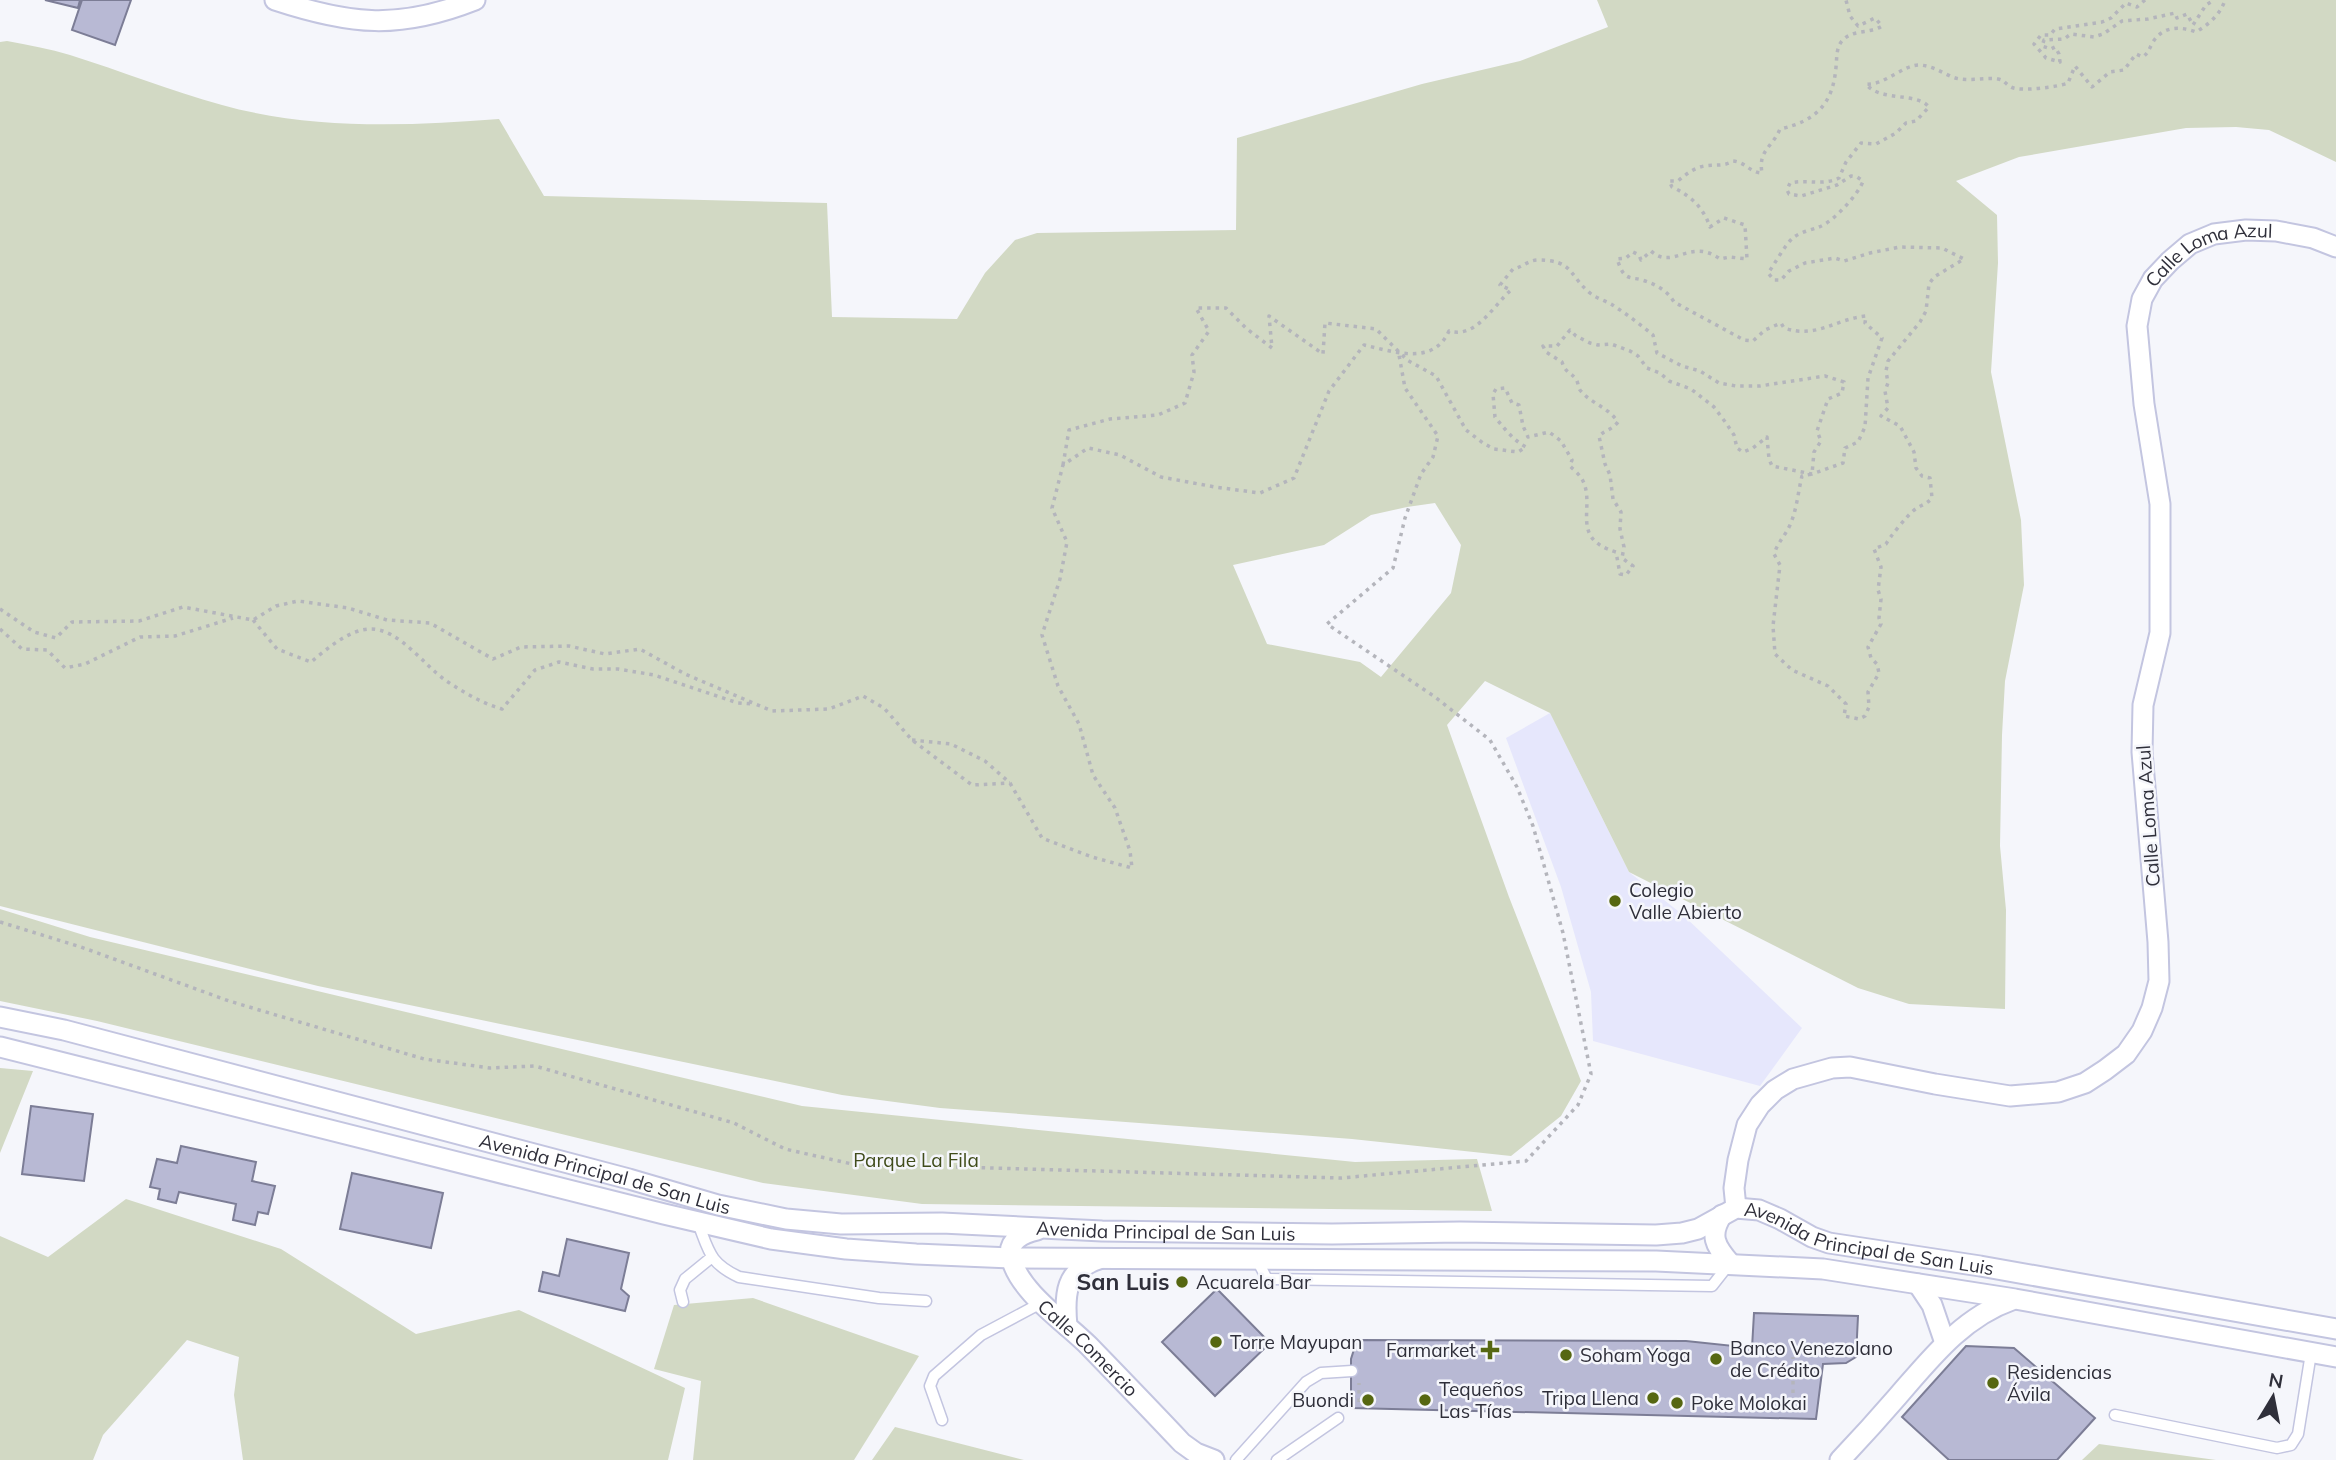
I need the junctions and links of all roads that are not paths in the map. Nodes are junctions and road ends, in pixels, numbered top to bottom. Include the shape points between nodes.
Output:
1 (275, 0) edge
2 (475, 0) edge
3 (2336, 247) edge
4 (0, 1017) edge
5 (0, 1047) edge
6 (1729, 1212) junction
7 (698, 1222) junction
8 (922, 1223) junction
9 (1045, 1228) junction
10 (920, 1254) junction
11 (712, 1256) junction
12 (1011, 1258) junction
13 (1102, 1258) junction
14 (1730, 1263) junction
15 (1918, 1284) junction
16 (2015, 1299) junction
17 (926, 1301) dead end
18 (683, 1302) dead end
19 (1042, 1302) junction
20 (1067, 1326) junction
21 (2336, 1329) edge
22 (1945, 1343) junction
23 (2311, 1353) junction
24 (2336, 1357) edge
25 (1352, 1371) dead end
26 (2115, 1415) dead end
27 (1338, 1418) dead end
28 (942, 1420) dead end
29 (1214, 1460) edge
30 (1236, 1460) edge
31 (1277, 1460) edge
32 (1840, 1460) edge

1 - 2 street via 349,20 378,22 438,13
3 - 6 street, Calle Loma Azul via 2276,231 2214,234 2190,244 2170,261 2142,299 2138,339 2160,504 2160,633 2143,705 2142,751 2159,981 2142,1031 2126,1054 2105,1070 2058,1092 2010,1096 1850,1067 1793,1079 1760,1105 1747,1125
4 - 8 street, Avenida Principal de San Luis via 64,1030 718,1206 841,1224
5 - 7 street, Avenida Principal de San Luis
6 - 9 street, Avenida Principal de San Luis via 1690,1231 1656,1235
6 - 14 street, Calle Loma Azul via 1718,1222 1715,1240
6 - 21 street, Avenida Principal de San Luis via 1766,1212 1829,1243
7 - 10 street, Avenida Principal de San Luis via 771,1239
7 - 11 lane
8 - 9 street, Avenida Principal de San Luis
8 - 10 street via 940,1240 939,1245
9 - 12 street via 1023,1233 1015,1240
10 - 12 street, Avenida Principal de San Luis
11 - 17 lane via 721,1268 738,1277
11 - 18 lane via 685,1279 680,1290
12 - 13 street, Avenida Principal de San Luis
12 - 19 street, Calle Comercio
13 - 14 street, Avenida Principal de San Luis
13 - 20 street via 1084,1264 1069,1285
14 - 15 street, Avenida Principal de San Luis via 1823,1269
15 - 16 street, Avenida Principal de San Luis
15 - 22 street via 1932,1304
16 - 22 street via 1980,1315
16 - 23 street, Avenida Principal de San Luis
19 - 20 street, Calle Comercio
19 - 28 lane via 981,1335 934,1376 930,1386
20 - 29 street, Calle Comercio via 1182,1443
22 - 32 street
23 - 24 street, Avenida Principal de San Luis
23 - 26 lane via 2298,1434 2291,1446 2277,1448
25 - 30 lane via 1321,1373 1306,1382
27 - 31 lane

